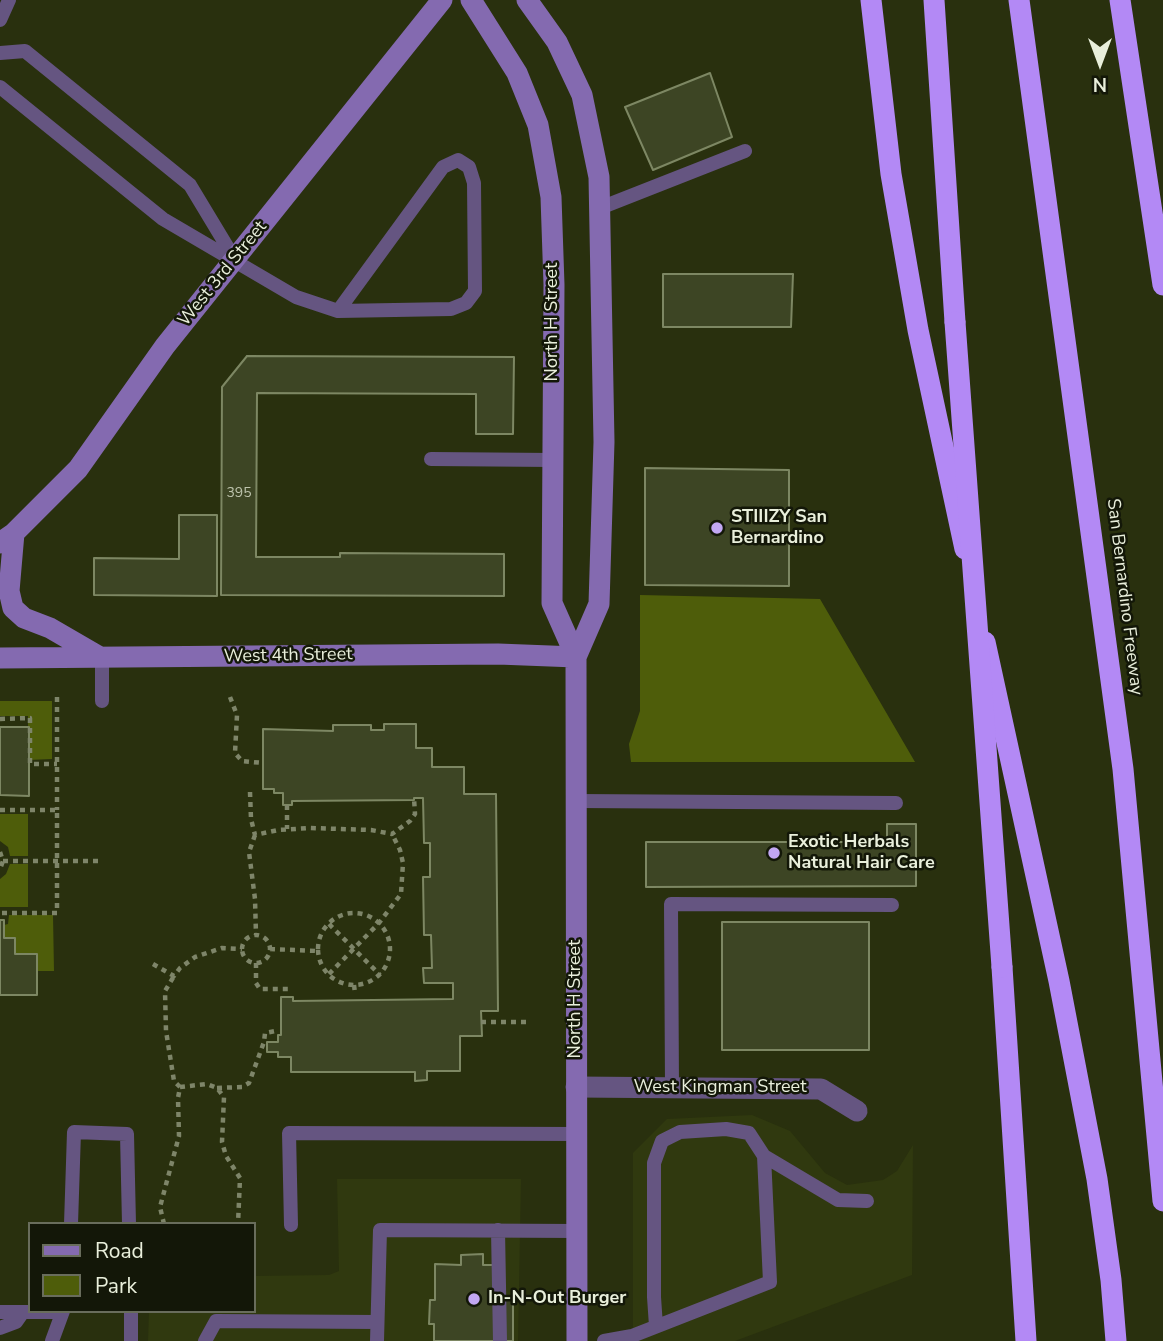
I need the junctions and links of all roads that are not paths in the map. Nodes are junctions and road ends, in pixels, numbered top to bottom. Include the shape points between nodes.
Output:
1 (9, 0) edge
2 (442, 0) edge
3 (471, 0) edge
4 (527, 0) edge
5 (871, 0) edge
6 (934, 0) edge
7 (1019, 0) edge
8 (1120, 0) edge
9 (0, 20) edge
10 (0, 53) edge
11 (0, 87) edge
12 (745, 150) dead end
13 (600, 208) junction
14 (235, 260) junction
15 (1163, 285) edge
16 (338, 311) junction
17 (431, 459) dead end
18 (553, 460) junction
19 (7, 538) edge
20 (576, 657) junction
21 (0, 658) edge
22 (102, 658) junction
23 (102, 701) dead end
24 (576, 801) junction
25 (896, 803) dead end
26 (892, 905) dead end
27 (576, 1087) junction
28 (672, 1088) junction
29 (857, 1111) dead end
30 (577, 1134) junction
31 (764, 1156) junction
32 (867, 1201) dead end
33 (1163, 1202) edge
34 (71, 1222) edge
35 (129, 1222) edge
36 (291, 1225) dead end
37 (498, 1230) junction
38 (577, 1231) junction
39 (0, 1312) edge
40 (23, 1312) junction
41 (28, 1312) edge
42 (62, 1313) edge
43 (131, 1313) edge
44 (377, 1322) junction
45 (656, 1326) junction
46 (0, 1328) edge
47 (52, 1341) edge
48 (131, 1341) edge
49 (205, 1341) edge
50 (377, 1341) edge
51 (500, 1341) edge
52 (577, 1341) edge
53 (604, 1341) edge
54 (1026, 1341) edge
55 (1116, 1341) edge

1 - 9 lane
2 - 14 main road, West 3rd Street
3 - 18 main road, North H Street via 517,73 538,125 551,197
4 - 13 main road, North H Street via 557,42 582,95 599,177
5 - 55 highway via 891,174 918,330 1059,981 1097,1179
6 - 54 highway, bridge
7 - 33 highway, San Bernardino Freeway via 1123,769
8 - 15 highway
10 - 14 lane via 24,51 190,185
11 - 14 lane via 163,219
12 - 13 lane
13 - 20 main road, North H Street via 604,442 599,604
14 - 16 lane via 296,297
14 - 19 main road, West 3rd Street via 164,346 78,469
16 - 16 lane via 451,309 466,303 475,290 474,183 469,167 458,160 443,167
17 - 18 lane
18 - 20 main road, North H Street via 552,603
19 - 22 main road via 13,608
20 - 22 main road, West 4th Street
20 - 24 main road, North H Street
21 - 22 main road, West 4th Street
22 - 23 lane
24 - 25 lane
24 - 27 main road, North H Street
26 - 28 lane via 671,904
27 - 28 street, West Kingman Street
27 - 30 main road, North H Street
28 - 29 street, West Kingman Street via 821,1089
30 - 36 lane via 289,1133
30 - 38 main road, North H Street
31 - 32 lane via 838,1200
31 - 45 lane via 770,1282
31 - 45 lane via 749,1133 726,1129 680,1132 662,1142 654,1163
34 - 35 lane via 74,1132 127,1134
37 - 38 lane
37 - 44 lane via 380,1230
37 - 51 lane
38 - 52 main road, North H Street
39 - 40 lane
40 - 41 lane
40 - 46 lane via 16,1322
42 - 47 lane
43 - 48 lane
44 - 49 lane via 216,1321
44 - 50 lane
45 - 53 lane

